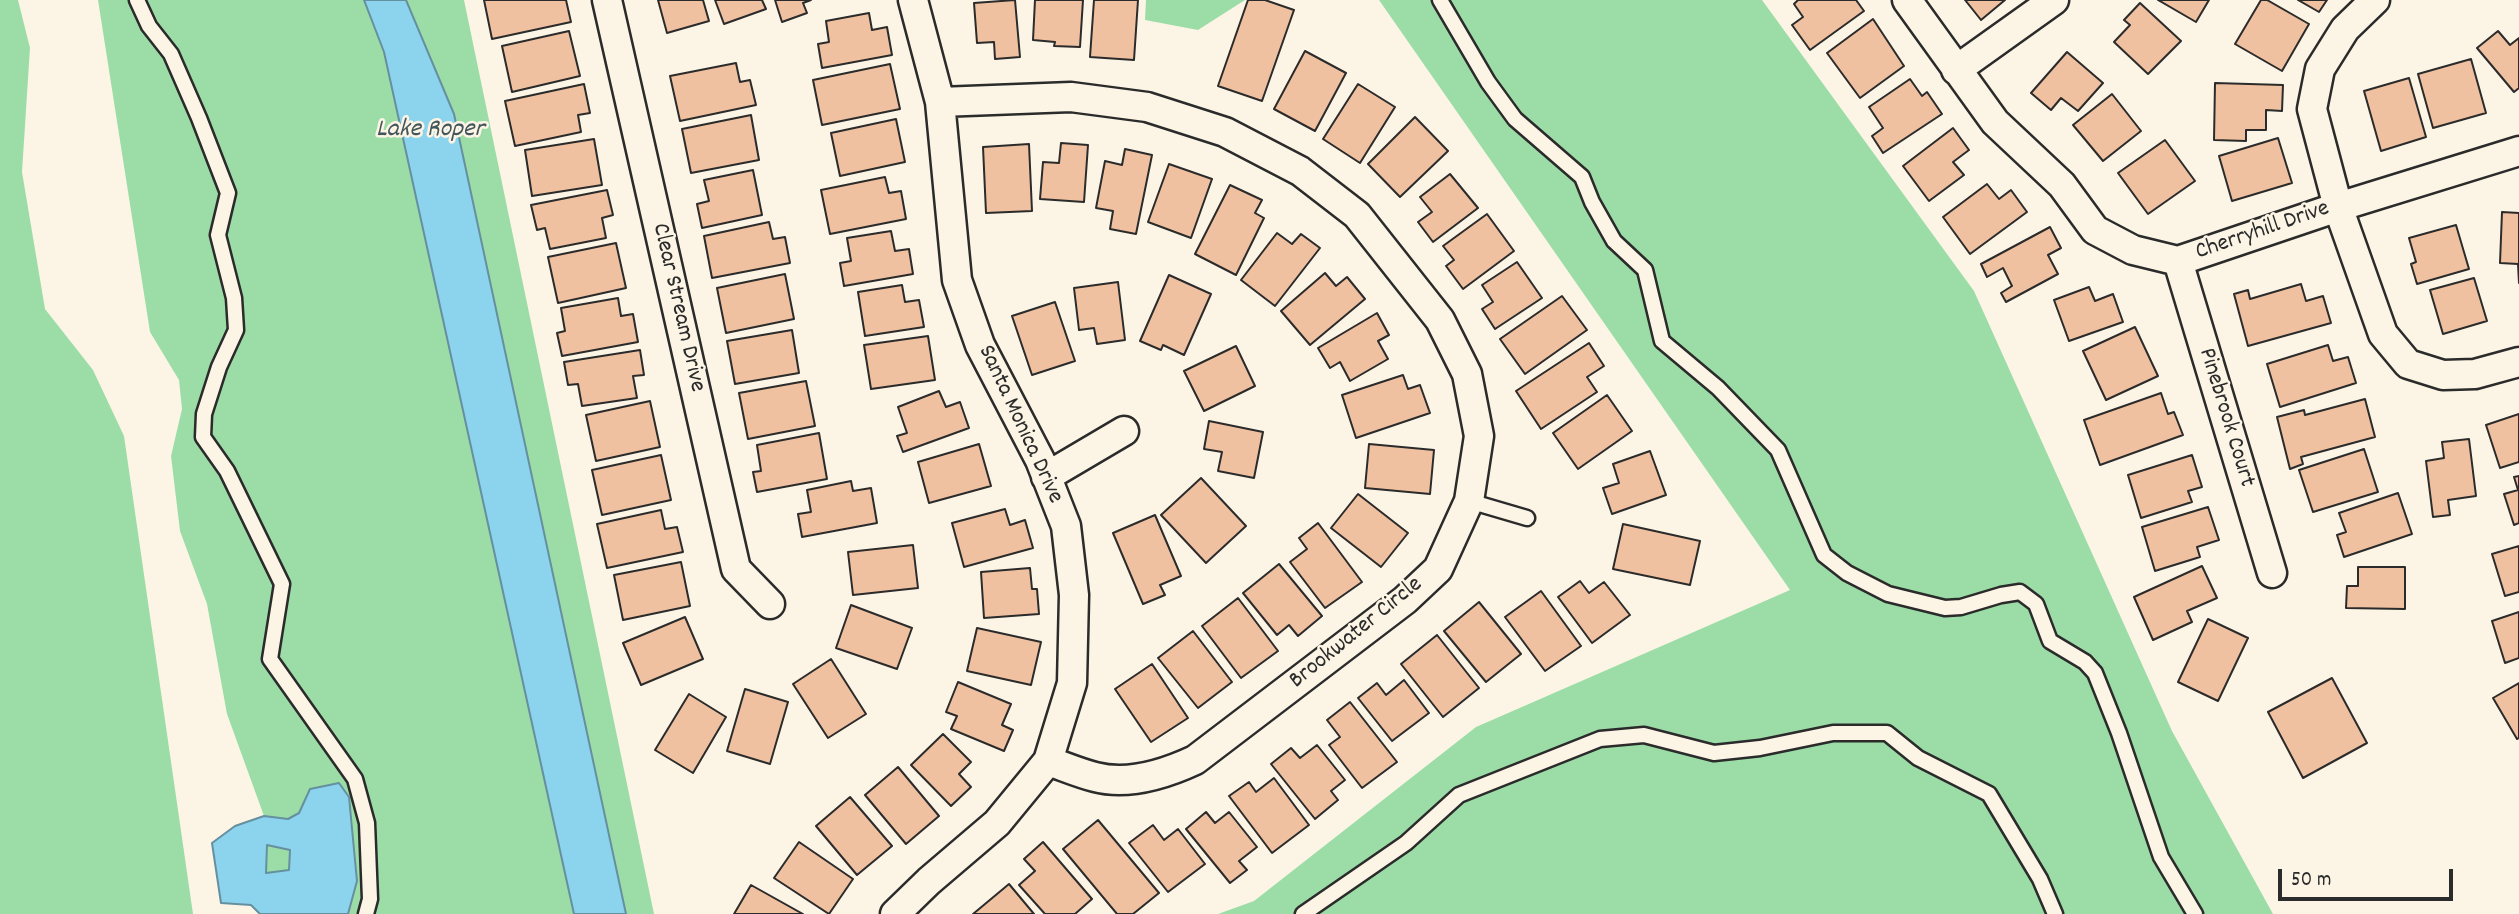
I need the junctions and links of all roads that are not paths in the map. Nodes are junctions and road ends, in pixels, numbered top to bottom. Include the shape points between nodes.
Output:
1 (137, 0) edge
2 (607, 0) edge
3 (913, 0) edge
4 (1440, 0) edge
5 (1907, 0) edge
6 (2054, 0) edge
7 (2375, 0) edge
8 (1956, 70) junction
9 (940, 102) junction
10 (2519, 151) edge
11 (2337, 207) junction
12 (2178, 261) junction
13 (2519, 362) edge
14 (1124, 431) dead end
15 (1046, 477) junction
16 (1469, 500) junction
17 (1527, 518) dead end
18 (2272, 573) dead end
19 (770, 604) dead end
20 (1048, 761) junction
21 (366, 914) edge
22 (895, 914) edge
23 (1303, 914) edge
24 (2055, 914) edge
25 (2195, 914) edge

1 - 21 lane via 149,26 171,54 228,193 218,235 234,298 236,330 204,414 203,437 227,471 282,584 270,659 355,779 367,823 370,899
2 - 19 street, Clear Stream Drive via 736,569
3 - 9 street, Santa Monica Drive
4 - 25 lane via 1515,119 1582,177 1614,241 1645,270 1662,341 1718,388 1778,450 1824,555 1888,594 1945,608 2020,592 2036,604 2049,641 2095,673 2161,858
5 - 8 street, Cherryhill Drive
6 - 8 street
7 - 11 street via 2346,29 2320,69 2312,109
8 - 12 street, Cherryhill Drive via 1995,122 2062,184 2095,230 2133,250
9 - 15 street, Santa Monica Drive via 957,279 981,345
9 - 16 street, Brookwater Circle via 1071,97 1147,107 1225,132 1300,171 1357,215 1440,320 1467,374 1479,436
10 - 11 street, Cherryhill Drive
11 - 12 street, Cherryhill Drive
11 - 13 street via 2383,334 2408,364 2443,375 2475,374
12 - 18 street, Pinebrook Court
14 - 15 street
15 - 20 street, Santa Monica Drive via 1066,526 1074,594 1072,682
16 - 17 lane
16 - 20 street, Brookwater Circle via 1438,569 1405,600 1195,760 1168,773 1129,780 1097,778
20 - 22 street, Santa Monica Drive via 997,823
23 - 24 lane via 1406,843 1458,795 1600,739 1644,735 1714,753 1833,733 1886,733 1918,758 1989,794 2040,879

